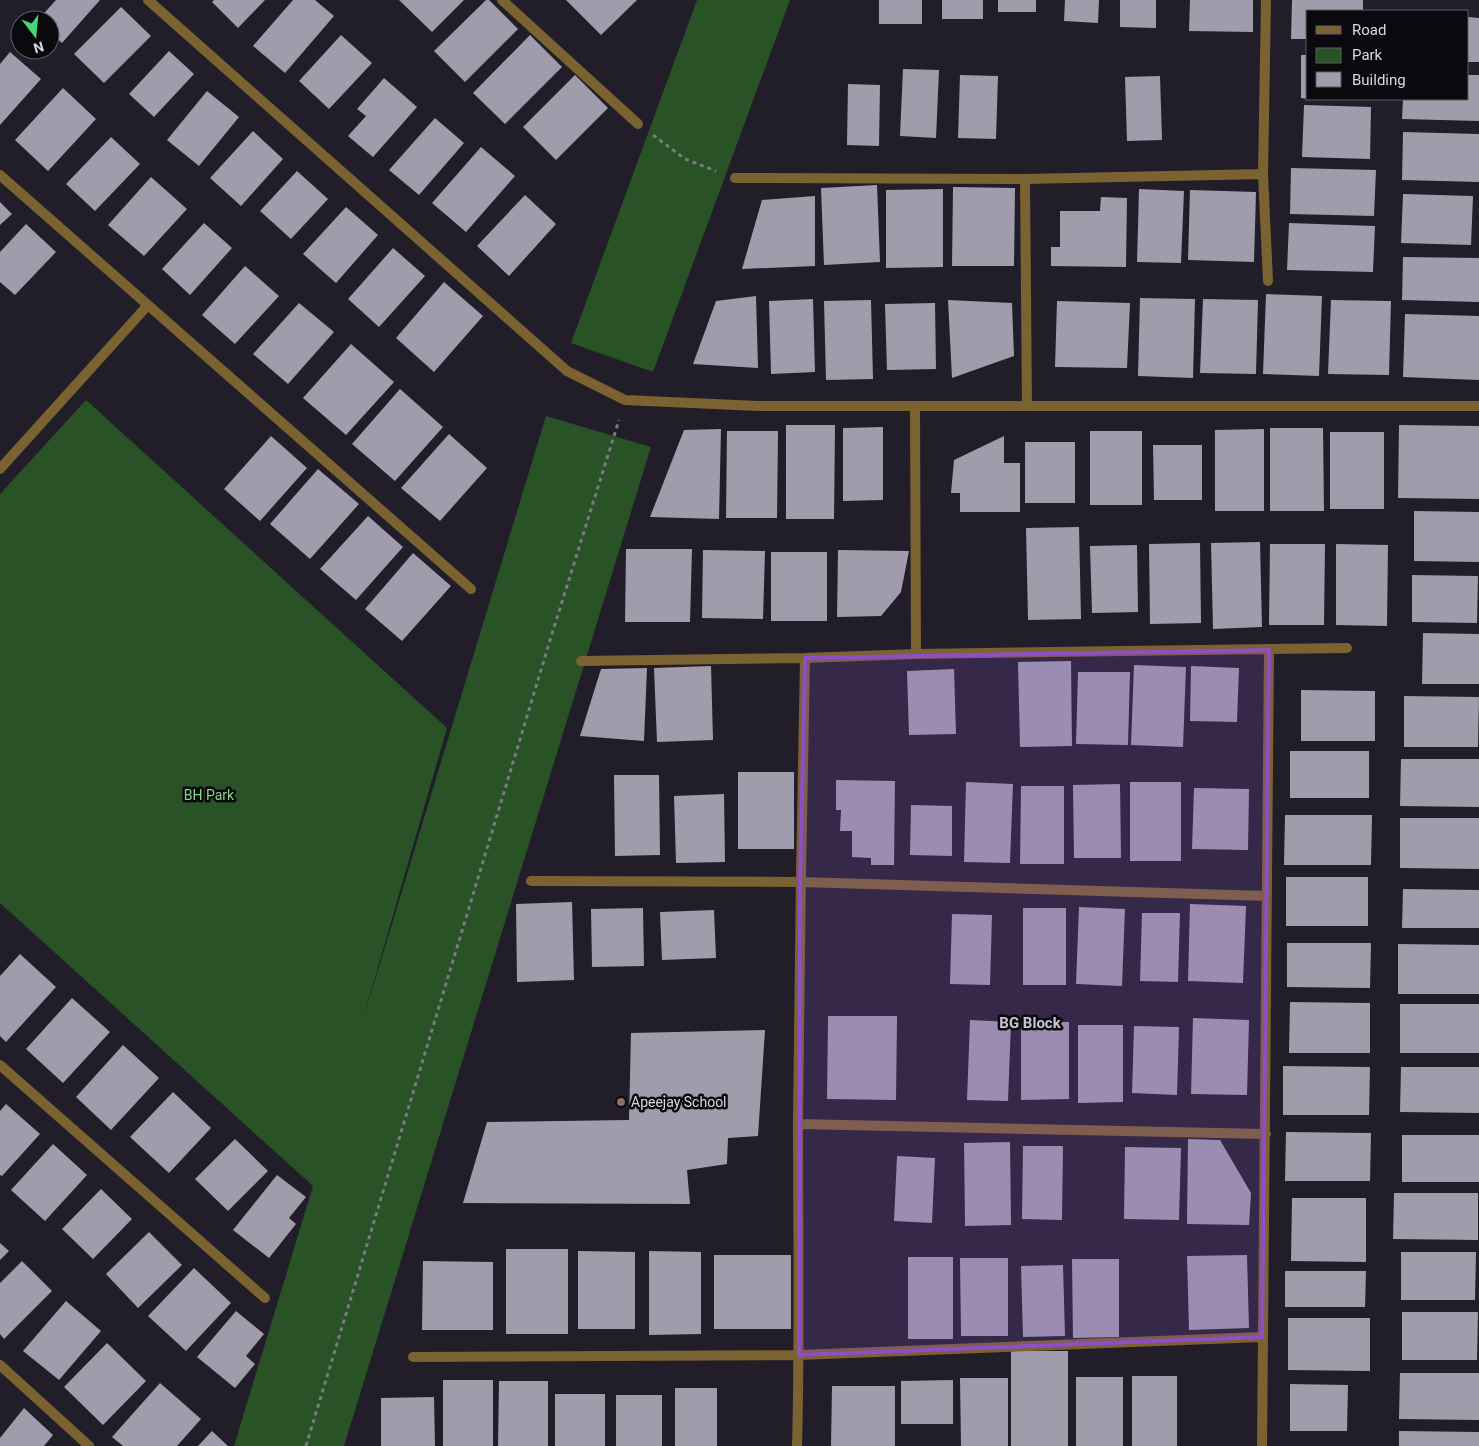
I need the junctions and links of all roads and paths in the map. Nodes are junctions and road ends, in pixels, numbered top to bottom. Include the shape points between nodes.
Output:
1 (502, 0) edge
2 (1266, 0) edge
3 (151, 1) edge
4 (638, 124) joint
5 (1263, 174) junction
6 (0, 175) edge
7 (735, 178) joint
8 (1025, 179) junction
9 (1268, 281) dead end
10 (148, 305) junction
11 (625, 400) junction
12 (915, 406) junction
13 (1027, 406) junction
14 (1479, 406) edge
15 (0, 468) edge
16 (471, 589) dead end
17 (1347, 648) dead end
18 (1269, 650) junction
19 (916, 654) junction
20 (805, 658) junction
21 (581, 661) dead end
22 (531, 881) dead end
23 (800, 882) junction
24 (1267, 896) junction
25 (0, 1065) edge
26 (798, 1124) junction
27 (1266, 1134) junction
28 (265, 1298) dead end
29 (1262, 1337) junction
30 (799, 1355) junction
31 (413, 1357) dead end
32 (0, 1365) edge
33 (90, 1446) edge
34 (306, 1446) edge
35 (797, 1446) edge
36 (1262, 1446) edge

1 - 4 street
2 - 5 street
3 - 11 street via 567,371
4 - 7 path via 685,159
5 - 8 street
5 - 9 street
6 - 10 street
7 - 8 street
8 - 13 street
10 - 15 street
10 - 16 street
11 - 12 street via 758,406
11 - 34 path
12 - 13 street
12 - 19 street
13 - 14 street
17 - 18 street
18 - 19 street
18 - 24 street
19 - 20 street
20 - 21 street
20 - 23 street
22 - 23 street
23 - 24 street
23 - 26 street
24 - 27 street
25 - 28 street
26 - 27 street
26 - 30 street
27 - 29 street
29 - 30 street
29 - 36 street
30 - 31 street
30 - 35 street
32 - 33 street

